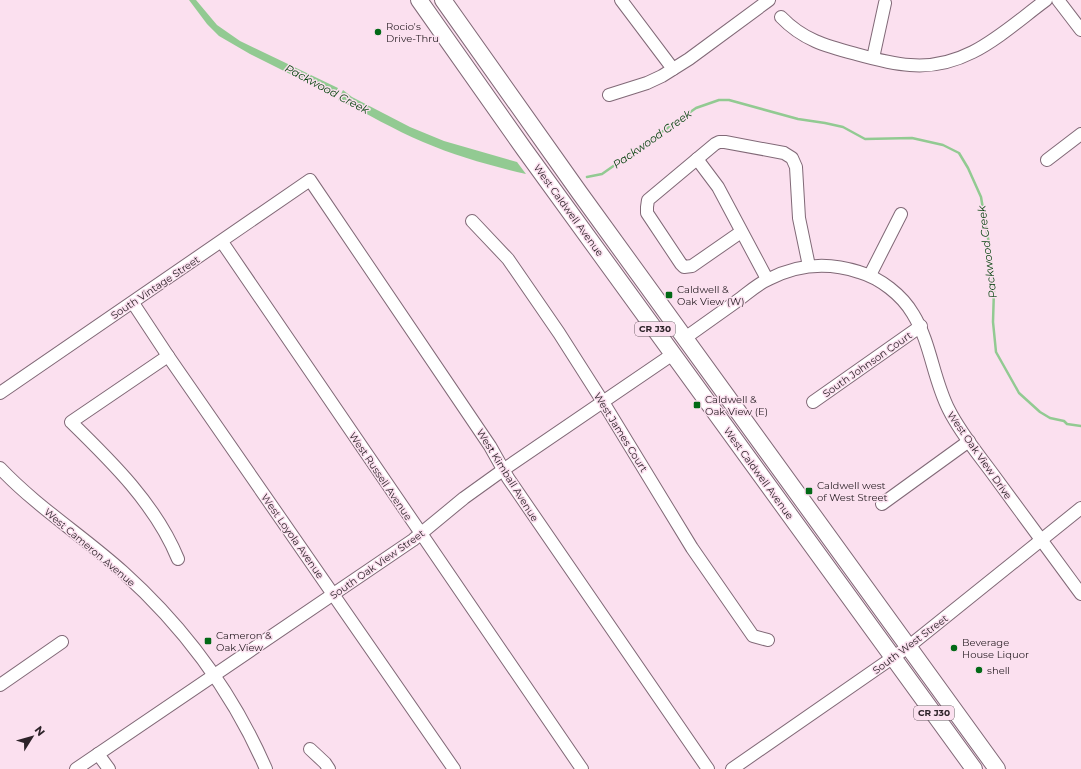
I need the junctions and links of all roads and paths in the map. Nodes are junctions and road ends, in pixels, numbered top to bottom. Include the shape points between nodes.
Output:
1 (419, 0) edge
2 (620, 0) edge
3 (769, 0) edge
4 (1046, 0) edge
5 (1058, 0) edge
6 (443, 1) edge
7 (885, 3) dead end
8 (781, 17) dead end
9 (1081, 30) edge
10 (873, 58) junction
11 (673, 69) junction
12 (609, 95) dead end
13 (1081, 134) edge
14 (697, 159) junction
15 (1047, 160) dead end
16 (310, 180) joint
17 (901, 214) dead end
18 (472, 221) dead end
19 (741, 232) junction
20 (222, 242) junction
21 (809, 266) junction
22 (870, 275) junction
23 (767, 279) junction
24 (133, 302) junction
25 (920, 326) junction
26 (685, 338) junction
27 (673, 354) junction
28 (168, 356) junction
29 (0, 393) edge
30 (603, 402) junction
31 (813, 402) dead end
32 (750, 427) junction
33 (969, 441) junction
34 (0, 468) edge
35 (503, 470) junction
36 (882, 504) dead end
37 (1081, 508) edge
38 (421, 534) junction
39 (1041, 540) junction
40 (178, 559) dead end
41 (333, 594) junction
42 (1081, 594) edge
43 (768, 640) dead end
44 (62, 642) dead end
45 (908, 647) junction
46 (894, 658) junction
47 (214, 675) junction
48 (0, 685) edge
49 (310, 749) dead end
50 (98, 754) junction
51 (76, 769) edge
52 (109, 769) edge
53 (266, 769) edge
54 (329, 769) edge
55 (454, 769) edge
56 (582, 769) edge
57 (708, 769) edge
58 (732, 769) edge
59 (974, 769) edge
60 (997, 769) edge

1 - 27 main road, West Caldwell Avenue / CR J30
2 - 11 street
3 - 11 street
4 - 10 street via 980,49 963,58 928,65 909,65
5 - 9 street
6 - 26 main road, West Caldwell Avenue / CR J30
7 - 10 street
8 - 10 street via 792,28 822,45
11 - 12 street via 647,83
13 - 15 street
14 - 19 street via 718,187
14 - 19 street via 648,200 647,212 684,267 692,266
14 - 21 street via 719,142 784,153 792,158 796,167 800,218
16 - 20 street, South Vintage Street
16 - 35 street, West Kimball Avenue via 490,446
17 - 22 street
18 - 30 street, West James Court via 508,258
19 - 23 street
20 - 24 street, South Vintage Street
20 - 38 street, West Russell Avenue
21 - 22 street, West Oak View Drive via 843,267
21 - 23 street, West Oak View Drive via 788,270
22 - 25 street, West Oak View Drive via 901,298
23 - 26 street, West Oak View Drive
24 - 28 street, West Loyola Avenue
24 - 29 street, South Vintage Street
25 - 31 street, South Johnson Court
25 - 33 street, West Oak View Drive via 938,386 949,411
26 - 32 main road, West Caldwell Avenue / CR J30
27 - 30 street, South Oak View Street
27 - 32 main road via 685,356 726,411
27 - 46 main road, West Caldwell Avenue / CR J30
28 - 40 street via 71,422 114,465 140,496 157,518
28 - 41 street, West Loyola Avenue
30 - 35 street, South Oak View Street
30 - 43 street, West James Court via 692,548 753,636
32 - 45 main road, West Caldwell Avenue / CR J30
33 - 36 street
33 - 39 street, West Oak View Drive
34 - 47 street, West Cameron Avenue via 28,495 134,583 177,627
35 - 38 street, South Oak View Street
35 - 57 street, West Kimball Avenue
37 - 39 street, South West Street
38 - 41 street, South Oak View Street
38 - 56 street, West Russell Avenue
39 - 42 street, West Oak View Drive
39 - 45 street, South West Street
41 - 47 street, South Oak View Street
41 - 55 street, West Loyola Avenue
44 - 48 street
45 - 46 street, South West Street
45 - 60 main road, West Caldwell Avenue / CR J30
46 - 58 street, South West Street
46 - 59 main road, West Caldwell Avenue / CR J30
47 - 50 street, South Oak View Street
47 - 53 street, West Cameron Avenue via 243,721
49 - 54 street
50 - 51 street, South Oak View Street
50 - 52 street

